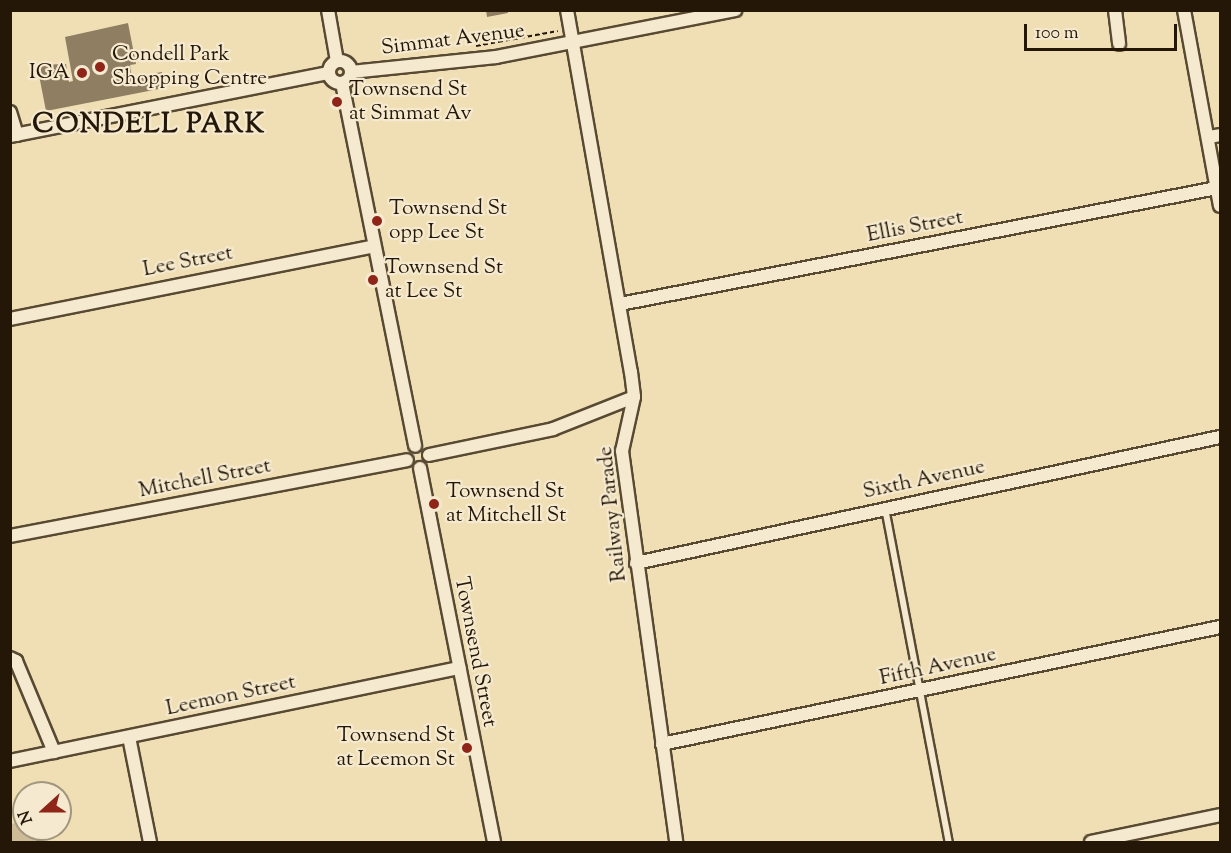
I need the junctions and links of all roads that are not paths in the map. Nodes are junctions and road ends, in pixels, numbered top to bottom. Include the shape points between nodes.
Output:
1 (328, 10) edge
2 (567, 10) edge
3 (735, 10) edge
4 (1115, 10) edge
5 (1184, 10) edge
6 (574, 42) junction
7 (1119, 44) dead end
8 (337, 61) junction
9 (351, 72) junction
10 (329, 73) junction
11 (342, 83) junction
12 (10, 112) edge
13 (14, 135) edge
14 (1215, 136) edge
15 (1217, 188) junction
16 (1221, 206) edge
17 (374, 246) junction
18 (620, 304) junction
19 (10, 319) edge
20 (634, 398) junction
21 (1221, 437) edge
22 (416, 446) junction
23 (429, 455) junction
24 (407, 460) junction
25 (420, 468) junction
26 (885, 508) junction
27 (10, 536) edge
28 (636, 562) junction
29 (1221, 627) edge
30 (10, 658) edge
31 (459, 669) junction
32 (921, 690) junction
33 (129, 737) junction
34 (662, 744) junction
35 (54, 752) junction
36 (10, 761) edge
37 (1221, 815) edge
38 (150, 843) edge
39 (494, 843) edge
40 (675, 843) edge
41 (949, 843) edge
42 (1091, 843) edge

1 - 8 street
2 - 6 street, Railway Parade
3 - 6 street, Simmat Avenue
4 - 7 street
5 - 14 street
6 - 9 street, Simmat Avenue via 496,57
6 - 18 street, Railway Parade
8 - 9 street via 347,63
8 - 10 street
9 - 11 street
10 - 11 street via 332,80
10 - 13 street
11 - 17 street
12 - 13 street
14 - 15 street
15 - 16 street
15 - 18 street, Ellis Street
17 - 19 street, Lee Street
17 - 22 street
18 - 20 street, Railway Parade
20 - 23 street via 553,429
20 - 28 street, Railway Parade via 622,452
21 - 26 street, Sixth Avenue
22 - 23 street via 423,447
22 - 24 street
23 - 25 street via 426,465
24 - 25 street via 414,468
24 - 27 street, Mitchell Street
25 - 31 street, Townsend Street
26 - 28 street, Sixth Avenue
26 - 32 lane
28 - 34 street, Railway Parade
29 - 32 street, Fifth Avenue
30 - 35 street via 16,661
31 - 33 street, Leemon Street
31 - 39 street, Townsend Street
32 - 34 street, Fifth Avenue
32 - 41 lane
33 - 35 street, Leemon Street
33 - 38 street
34 - 40 street, Railway Parade
35 - 36 street, Leemon Street
37 - 42 street

